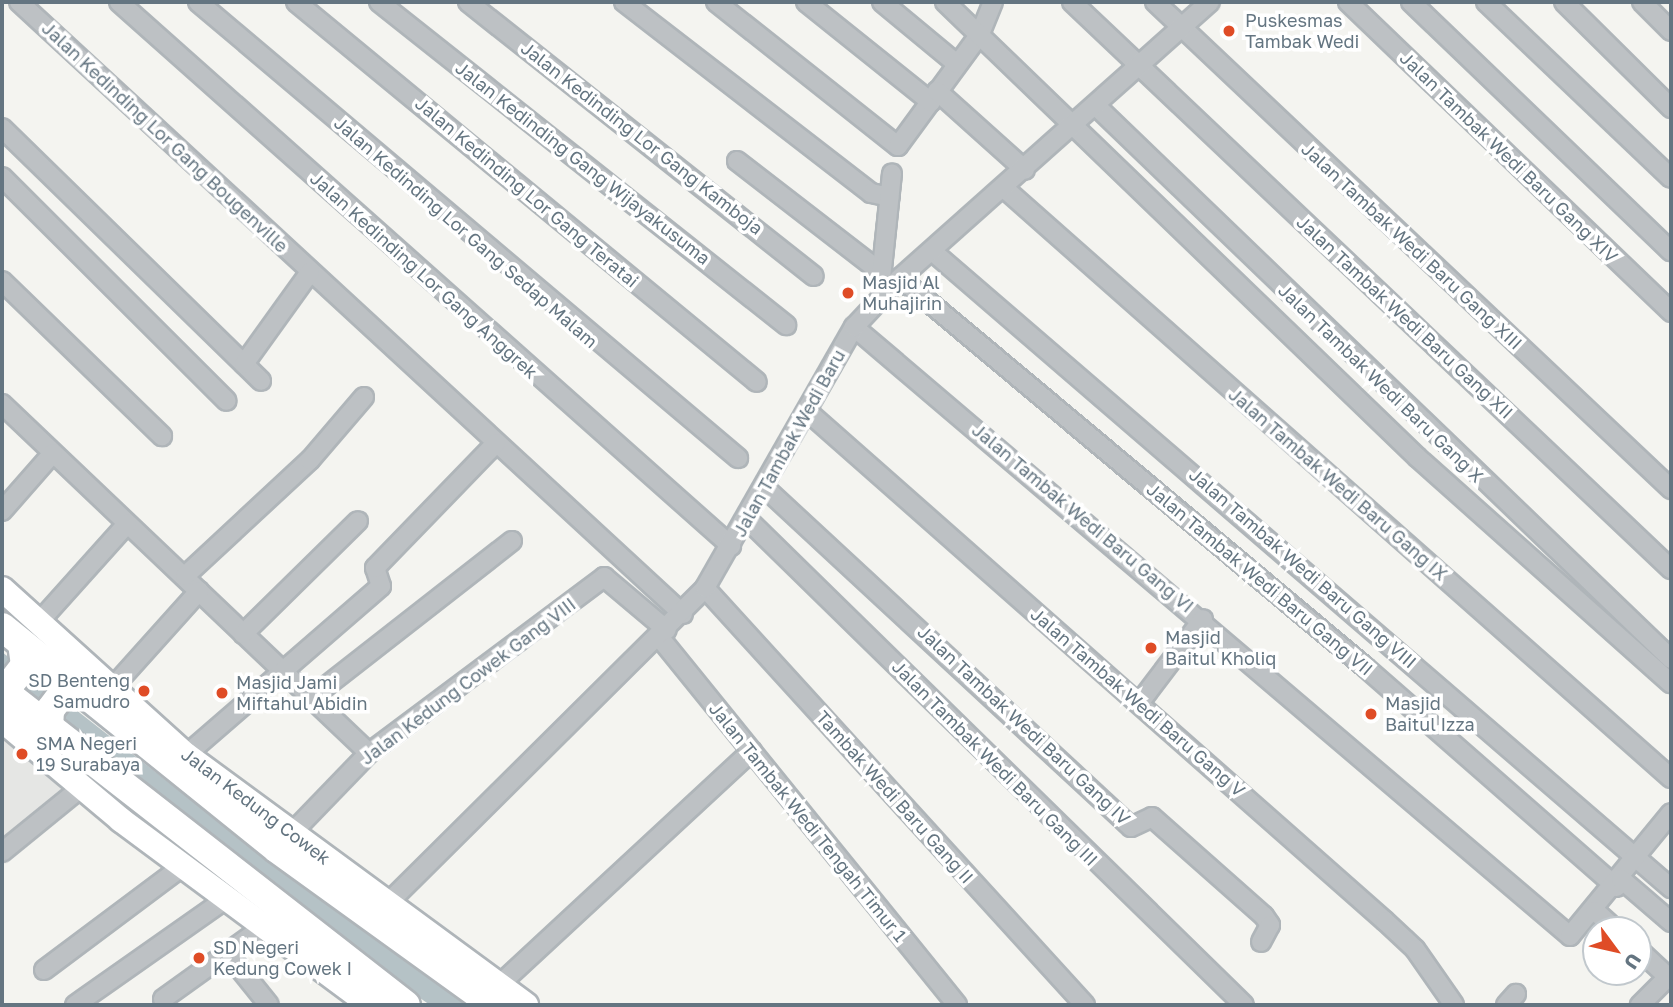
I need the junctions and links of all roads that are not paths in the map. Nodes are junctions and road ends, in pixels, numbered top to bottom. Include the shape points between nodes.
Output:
1 (19, 2) edge
2 (118, 2) edge
3 (198, 2) edge
4 (296, 2) edge
5 (379, 2) edge
6 (468, 2) edge
7 (624, 2) edge
8 (716, 2) edge
9 (806, 2) edge
10 (882, 2) edge
11 (945, 2) edge
12 (993, 2) edge
13 (1072, 2) edge
14 (1154, 2) edge
15 (1210, 2) edge
16 (1348, 2) edge
17 (1411, 2) edge
18 (1486, 2) edge
19 (1564, 2) edge
20 (1642, 2) edge
21 (1181, 28) junction
22 (1671, 31) edge
23 (980, 34) junction
24 (957, 64) junction
25 (1139, 65) junction
26 (934, 96) junction
27 (1095, 105) junction
28 (1671, 108) edge
29 (1071, 127) junction
30 (2, 128) edge
31 (737, 161) dead end
32 (1025, 170) junction
33 (892, 174) dead end
34 (2, 177) edge
35 (1671, 178) edge
36 (1005, 189) junction
37 (890, 197) junction
38 (932, 251) junction
39 (1671, 251) edge
40 (878, 270) junction
41 (310, 272) junction
42 (814, 276) dead end
43 (2, 281) edge
44 (894, 284) junction
45 (1671, 312) edge
46 (786, 325) dead end
47 (854, 327) junction
48 (244, 364) junction
49 (261, 381) dead end
50 (757, 382) dead end
51 (364, 397) dead end
52 (227, 401) dead end
53 (2, 404) edge
54 (808, 412) junction
55 (162, 436) dead end
56 (496, 443) junction
57 (53, 453) junction
58 (738, 458) dead end
59 (764, 487) junction
60 (1671, 489) edge
61 (2, 511) edge
62 (747, 519) junction
63 (358, 521) dead end
64 (127, 524) junction
65 (512, 541) dead end
66 (730, 546) junction
67 (1671, 569) edge
68 (185, 576) junction
69 (604, 577) joint
70 (705, 588) junction
71 (2, 589) edge
72 (199, 591) junction
73 (680, 611) junction
74 (1203, 619) junction
75 (39, 622) junction
76 (243, 634) junction
77 (664, 634) junction
78 (1671, 659) edge
79 (11, 665) edge
80 (282, 671) junction
81 (1671, 683) edge
82 (113, 687) junction
83 (311, 698) junction
84 (1140, 702) junction
85 (60, 705) junction
86 (2, 720) edge
87 (752, 751) junction
88 (369, 753) junction
89 (186, 755) junction
90 (1671, 778) edge
91 (82, 787) junction
92 (1671, 813) edge
93 (284, 841) junction
94 (2, 852) edge
95 (1640, 856) junction
96 (183, 866) junction
97 (1618, 883) junction
98 (1671, 888) edge
99 (226, 899) junction
100 (387, 904) junction
101 (1595, 911) junction
102 (1601, 916) edge
103 (273, 920) junction
104 (1671, 922) edge
105 (1261, 943) dead end
106 (228, 954) junction
107 (1652, 962) edge
108 (44, 970) dead end
109 (495, 996) edge
110 (163, 999) dead end
111 (75, 1005) edge
112 (269, 1005) edge
113 (370, 1005) edge
114 (406, 1005) edge
115 (526, 1005) edge
116 (957, 1005) edge
117 (1085, 1005) edge
118 (1244, 1005) edge
119 (1454, 1005) edge
120 (1640, 1005) edge

1 - 41 street, Jalan Kedinding Lor Gang Bougenville
2 - 66 street, Jalan Kedinding Lor Gang Anggrek
3 - 58 street, Jalan Kedinding Lor Gang Sedap Malam
4 - 50 street, Jalan Kedinding Lor Gang Teratai
5 - 46 street, Jalan Kedinding Gang Wijayakusuma
6 - 42 street, Jalan Kedinding Lor Gang Kamboja
7 - 37 street via 871,192
8 - 26 street via 898,146
9 - 26 street
10 - 24 street
11 - 23 street
12 - 23 street
13 - 25 street, Jalan Tambak Wedi Baru Gang XII
14 - 21 street, Jalan Tambak Wedi Baru Gang XIII
15 - 21 street, Jalan Tambak Wedi Baru
16 - 45 street, Jalan Tambak Wedi Baru Gang XIV
17 - 39 street
18 - 35 street
19 - 28 street
20 - 22 street
21 - 25 street, Jalan Tambak Wedi Baru
21 - 60 street, Jalan Tambak Wedi Baru Gang XIII
23 - 24 street
23 - 29 street
24 - 26 street
25 - 27 street, Jalan Tambak Wedi Baru
25 - 67 street, Jalan Tambak Wedi Baru Gang XII
26 - 32 street
27 - 29 street, Jalan Tambak Wedi Baru
27 - 78 street, Jalan Tambak Wedi Baru Gang X
29 - 32 street, Jalan Tambak Wedi Baru
29 - 81 street via 1417,457
30 - 48 street
31 - 40 street
32 - 36 street, Jalan Tambak Wedi Baru
33 - 37 street
34 - 52 street
36 - 38 street, Jalan Tambak Wedi Baru
36 - 90 street, Jalan Tambak Wedi Baru Gang IX
37 - 40 street
38 - 44 street, Jalan Tambak Wedi Baru
38 - 95 street, Jalan Tambak Wedi Baru Gang VIII
40 - 44 street
41 - 48 street
41 - 56 street, Jalan Kedinding Lor Gang Bougenville
43 - 55 street
44 - 47 street, Jalan Tambak Wedi Baru
44 - 97 street, Jalan Tambak Wedi Baru Gang VII via 1366,667
47 - 54 street, Jalan Tambak Wedi Baru
47 - 74 street, Jalan Tambak Wedi Baru Gang VI
48 - 49 street
51 - 68 street via 310,460
53 - 57 street
54 - 59 street, Jalan Tambak Wedi Baru
54 - 84 street, Jalan Tambak Wedi Baru Gang V
56 - 73 street, Jalan Kedinding Lor Gang Bougenville
56 - 80 street via 375,568 381,586
57 - 61 street
57 - 64 street
59 - 62 street, Jalan Tambak Wedi Baru
59 - 105 street, Jalan Tambak Wedi Baru Gang IV via 1130,827 1152,817 1264,916 1270,925
62 - 66 street, Jalan Tambak Wedi Baru
62 - 118 street, Jalan Tambak Wedi Baru Gang III
63 - 76 street
64 - 68 street
64 - 75 street
65 - 83 street
66 - 70 street, Jalan Tambak Wedi Baru
68 - 72 street
69 - 77 street, Jalan Tambak Wedi Tengah Timur 1
69 - 88 street, Jalan Kedung Cowek Gang VIII
70 - 73 street, Jalan Tambak Wedi Baru
70 - 117 street, Tambak Wedi Baru Gang II
71 - 75 main road, Jalan Kedung Cowek
72 - 76 street
72 - 82 street
73 - 77 street, Jalan Tambak Wedi Baru
74 - 84 street
74 - 101 street, Jalan Tambak Wedi Baru Gang VI via 1570,936
75 - 82 main road, Jalan Kedung Cowek
76 - 80 street
77 - 87 street, Jalan Tambak Wedi Tengah Timur 1
77 - 100 street, Jalan Tambak Wedi Baru
79 - 85 highway, Jalan Kedung Cowek
79 - 85 highway, Jalan Kedung Cowek
80 - 83 street
80 - 89 street
82 - 89 main road, Jalan Kedung Cowek
83 - 88 street
84 - 119 street, Jalan Tambak Wedi Baru Gang V via 1415,949
85 - 93 highway, Jalan Kedung Cowek
85 - 103 highway, Jalan Kedung Cowek
86 - 91 main road, Jalan Kedung Cowek
87 - 109 street
87 - 116 street, Jalan Tambak Wedi Tengah Timur 1
88 - 93 street, Jalan Kedung Cowek Gang VIII
89 - 93 main road, Jalan Kedung Cowek
91 - 94 street
91 - 96 main road, Jalan Kedung Cowek
92 - 95 street
93 - 100 main road, Jalan Kedung Cowek
93 - 109 highway, Jalan Kedung Cowek
95 - 97 street
95 - 98 street, Jalan Tambak Wedi Baru Gang VIII
96 - 99 main road, Jalan Kedung Cowek
96 - 108 street
97 - 101 street
97 - 104 street, Jalan Tambak Wedi Baru Gang VII
99 - 103 main road, Jalan Kedung Cowek
99 - 111 street
100 - 109 main road, Jalan Kedung Cowek
101 - 102 street
103 - 106 street
103 - 113 main road, Jalan Kedung Cowek
103 - 114 highway, Jalan Kedung Cowek
106 - 110 street
106 - 112 street
107 - 120 street via 1668,977
109 - 115 main road, Jalan Kedung Cowek

